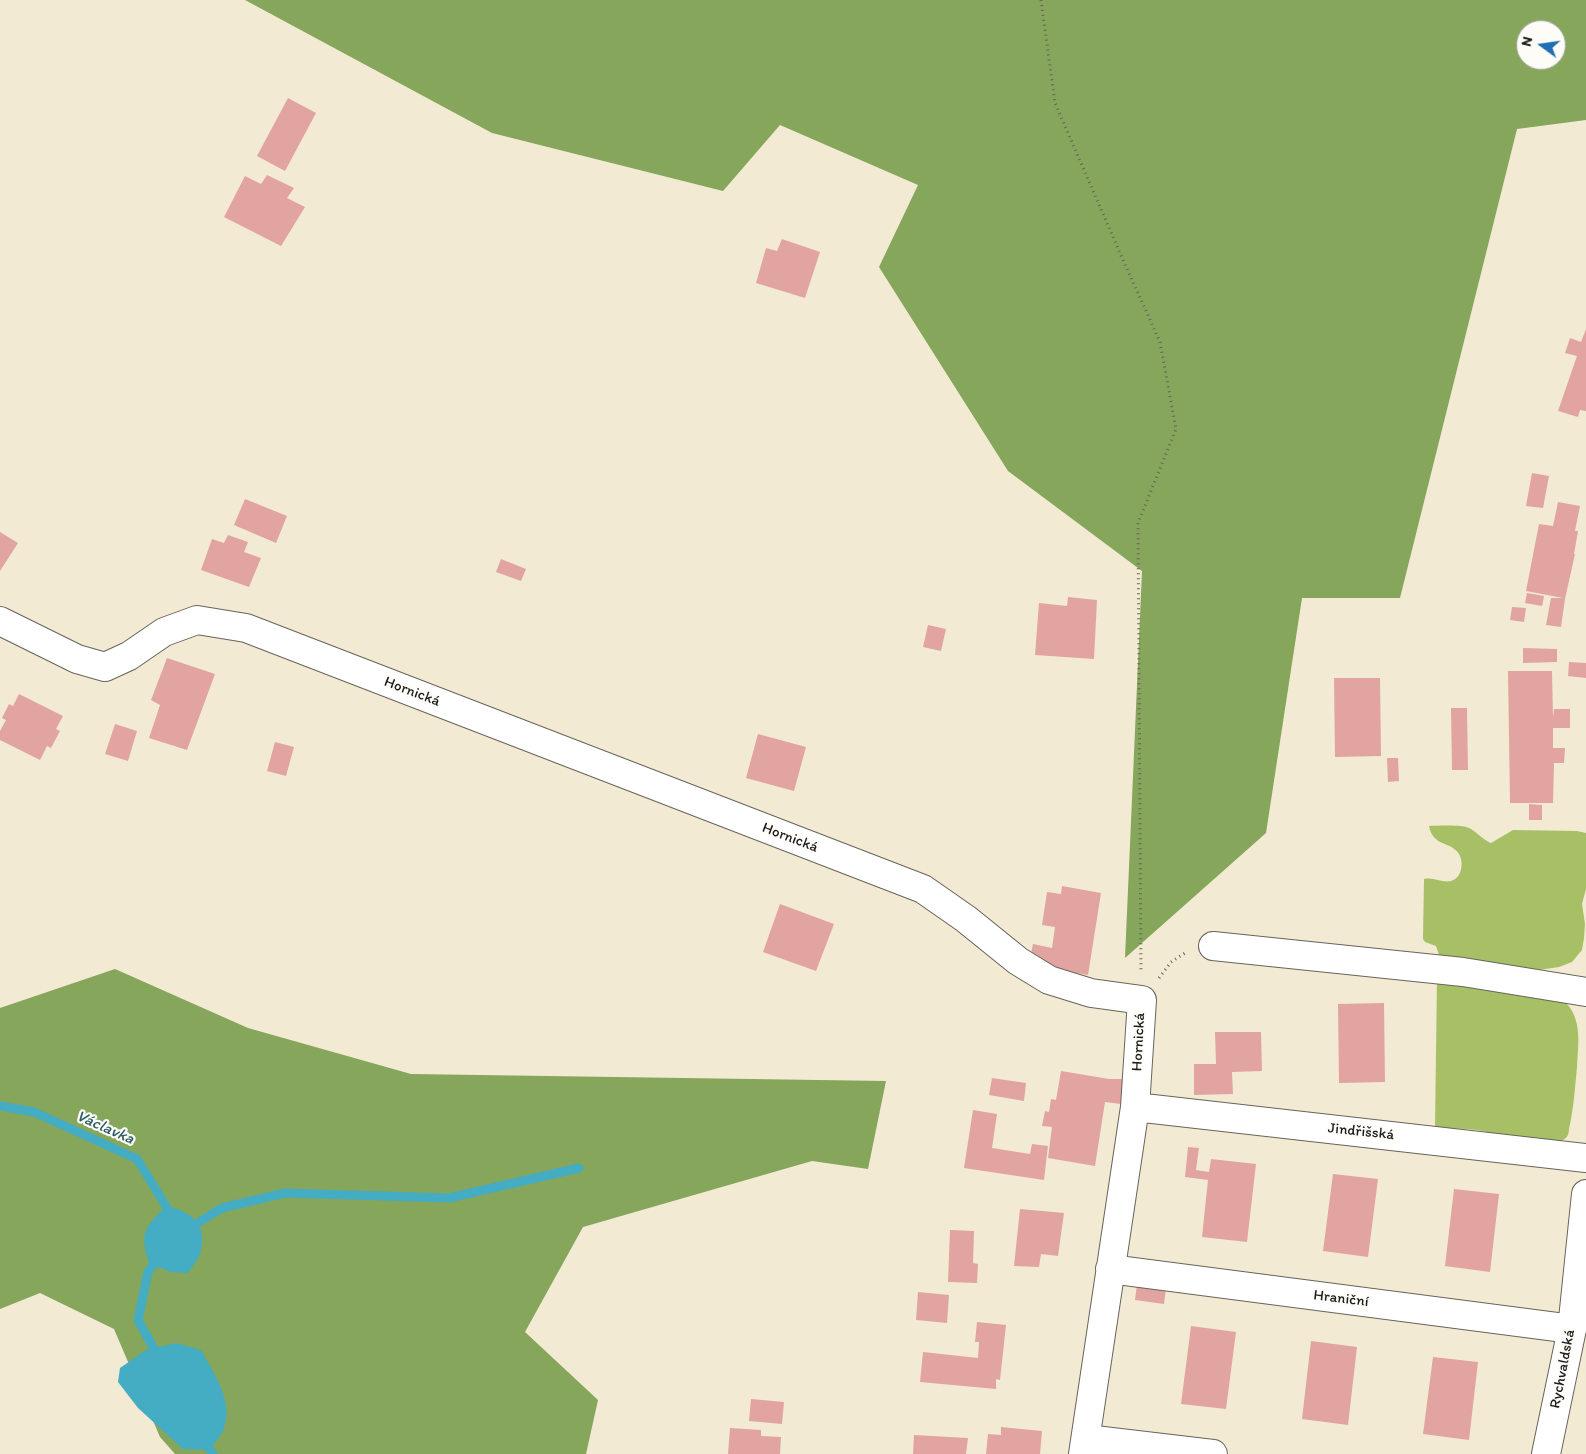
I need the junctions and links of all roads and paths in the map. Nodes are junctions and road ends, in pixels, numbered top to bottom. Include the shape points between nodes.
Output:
1 (1040, 0) edge
2 (0, 621) edge
3 (1213, 946) joint
4 (1586, 992) edge
5 (1142, 1000) junction
6 (1135, 1107) junction
7 (1586, 1158) edge
8 (1586, 1194) edge
9 (1110, 1269) junction
10 (1572, 1329) junction
11 (1085, 1446) edge
12 (1213, 1454) edge
13 (1546, 1454) edge

1 - 5 path via 1055,103 1160,342 1176,429 1138,523
2 - 5 street, Hornická via 77,659 105,667 129,656 164,632 197,620 246,628 923,889 1018,961 1049,980 1091,993
3 - 4 street via 1463,972
3 - 5 path via 1193,948 1172,962
5 - 6 street, Hornická
6 - 7 street, Jindřišská
6 - 9 street, Hornická
8 - 10 street, Rychvaldská
9 - 10 street, Hraniční
9 - 11 street, Hornická
10 - 13 street, Rychvaldská
11 - 12 street

